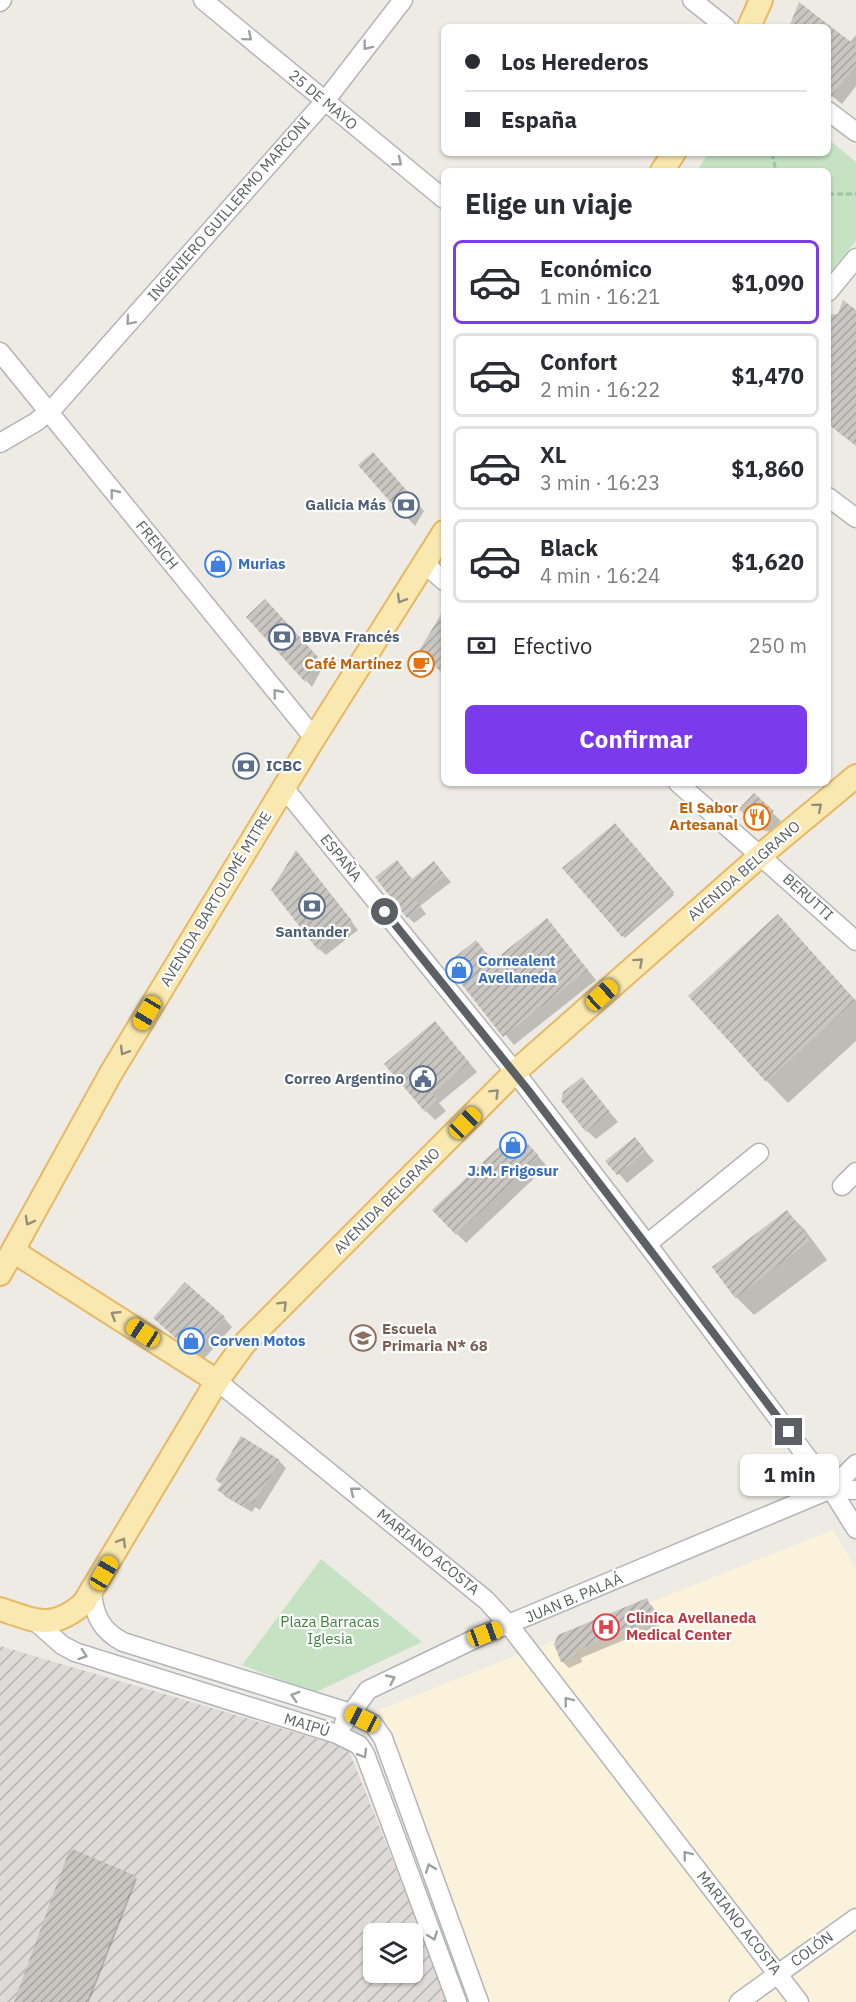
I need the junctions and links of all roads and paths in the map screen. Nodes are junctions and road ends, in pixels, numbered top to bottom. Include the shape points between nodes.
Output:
1 (203, 0) edge
2 (403, 0) edge
3 (692, 0) edge
4 (761, 0) edge
5 (722, 24) edge
6 (750, 24) edge
7 (325, 101) junction
8 (831, 113) edge
9 (856, 132) edge
10 (831, 194) edge
11 (856, 194) edge
12 (441, 198) edge
13 (856, 258) edge
14 (831, 288) edge
15 (0, 352) edge
16 (49, 412) junction
17 (0, 443) edge
18 (831, 499) edge
19 (856, 518) edge
20 (441, 536) edge
21 (424, 563) junction
22 (441, 577) edge
23 (314, 738) junction
24 (856, 776) edge
25 (681, 786) edge
26 (284, 788) junction
27 (761, 855) junction
28 (856, 941) edge
29 (515, 1072) junction
30 (759, 1153) dead end
31 (856, 1173) edge
32 (842, 1186) dead end
33 (648, 1244) junction
34 (6, 1247) edge
35 (0, 1274) edge
36 (217, 1381) junction
37 (856, 1464) edge
38 (831, 1489) junction
39 (856, 1490) edge
40 (856, 1528) edge
41 (92, 1592) junction
42 (0, 1609) edge
43 (36, 1622) junction
44 (509, 1625) junction
45 (351, 1713) junction
46 (337, 1734) junction
47 (856, 1918) edge
48 (778, 1973) junction
49 (457, 2002) edge
50 (479, 2002) edge
51 (739, 2002) edge
52 (799, 2002) edge

1 -> 7 street, 25 DE MAYO
2 -> 7 street, INGENIERO GUILLERMO MARCONI
3 - 5 street
4 - 6 main road
7 -> 12 street, 25 DE MAYO
7 -> 16 street, INGENIERO GUILLERMO MARCONI
8 - 9 street
10 - 11 path
13 - 14 street
15 - 16 street, FRENCH
16 - 17 street, INGENIERO GUILLERMO MARCONI
23 -> 16 street, FRENCH
18 - 19 street
20 - 21 main road, AVENIDA BARTOLOMÉ MITRE
21 - 22 street
21 -> 23 main road, AVENIDA BARTOLOMÉ MITRE
23 - 26 main road, AVENIDA BARTOLOMÉ MITRE
27 -> 24 main road, AVENIDA BELGRANO
25 - 27 street, BERUTTI
26 - 29 street, ESPAÑA
26 -> 34 main road, AVENIDA BARTOLOMÉ MITRE
27 - 28 street, BERUTTI
29 -> 27 main road, AVENIDA BELGRANO
29 - 33 street, ESPAÑA
36 -> 29 main road, AVENIDA BELGRANO via 244,1344
30 - 33 street
31 - 32 street
33 - 38 street, ESPAÑA
34 - 35 main road, AVENIDA BARTOLOMÉ MITRE
36 -> 34 main road, MARIANO ACOSTA
41 -> 36 main road, AVENIDA BELGRANO
44 -> 36 street, MARIANO ACOSTA via 486,1600
37 - 38 street, JUAN B. PALAÁ
38 - 39 street, JUAN B. PALAÁ
38 - 40 street, ESPAÑA
38 - 44 street, JUAN B. PALAÁ
41 - 43 main road, AVENIDA BELGRANO via 68,1615
45 -> 41 street, MAIPÚ via 123,1642 101,1625
42 - 43 main road, MAIPÚ
43 -> 46 street, MAIPÚ via 75,1652
45 -> 44 street, JUAN B. PALAÁ via 368,1690
48 -> 44 street, MARIANO ACOSTA
45 - 46 street, JUAN B. PALAÁ
50 -> 45 street, MAIPÚ via 383,1738 373,1724
46 -> 49 street, MAIPÚ via 359,1745 365,1754
47 - 48 street, COLÓN
48 - 51 street, COLÓN
48 - 52 street, MARIANO ACOSTA

